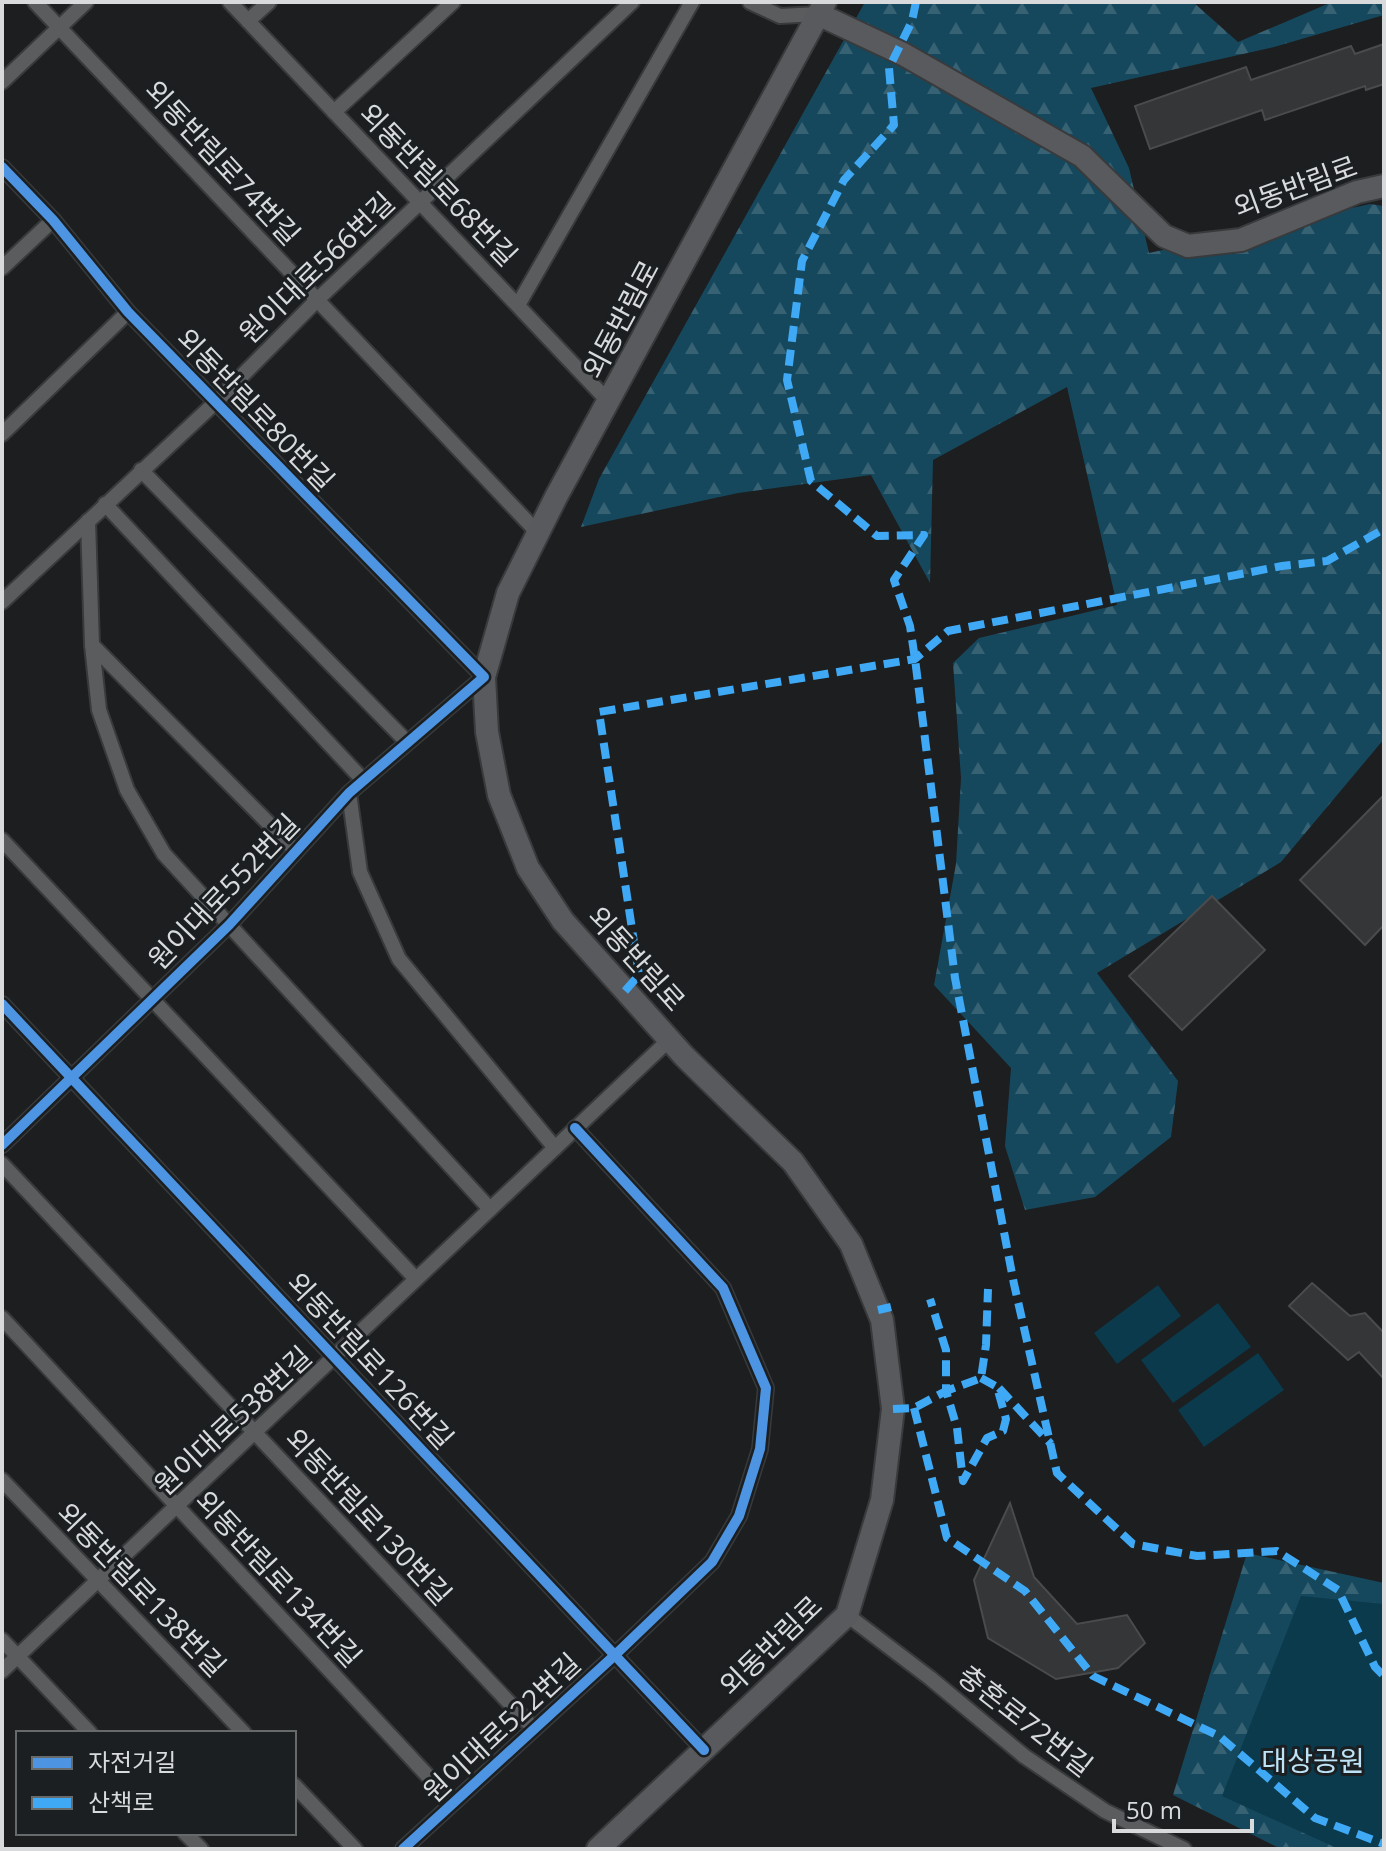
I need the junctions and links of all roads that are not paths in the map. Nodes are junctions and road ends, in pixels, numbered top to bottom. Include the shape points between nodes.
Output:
1 (35, 2) edge
2 (86, 2) edge
3 (230, 2) edge
4 (269, 2) edge
5 (453, 2) edge
6 (632, 2) edge
7 (692, 2) edge
8 (750, 2) edge
9 (821, 8) edge
10 (248, 21) junction
11 (59, 28) junction
12 (2, 82) edge
13 (334, 112) junction
14 (2, 167) edge
15 (1384, 186) edge
16 (420, 202) junction
17 (53, 220) junction
18 (2, 268) edge
19 (317, 300) junction
20 (518, 305) junction
21 (128, 312) junction
22 (217, 401) junction
23 (609, 402) junction
24 (2, 434) edge
25 (141, 470) junction
26 (105, 504) junction
27 (88, 521) junction
28 (538, 533) junction
29 (2, 602) edge
30 (92, 645) junction
31 (484, 677) junction
32 (407, 742) junction
33 (363, 780) junction
34 (349, 793) junction
35 (2, 840) edge
36 (296, 851) junction
37 (229, 925) junction
38 (152, 999) junction
39 (2, 1004) edge
40 (669, 1040) junction
41 (71, 1078) junction
42 (575, 1128) junction
43 (2, 1145) edge
44 (555, 1148) junction
45 (2, 1164) edge
46 (490, 1209) junction
47 (416, 1279) junction
48 (2, 1318) edge
49 (334, 1357) junction
50 (255, 1432) junction
51 (2, 1480) edge
52 (177, 1506) junction
53 (98, 1580) junction
54 (847, 1615) junction
55 (2, 1640) edge
56 (615, 1655) junction
57 (17, 1656) junction
58 (2, 1671) edge
59 (534, 1729) junction
60 (88, 1731) edge
61 (242, 1731) edge
62 (704, 1750) junction
63 (296, 1787) edge
64 (453, 1803) junction
65 (355, 1849) edge
66 (403, 1849) edge
67 (598, 1849) edge
68 (1184, 1849) edge

1 - 11 street, 외동반림로74번길
2 - 11 street
3 - 10 street, 외동반림로68번길
4 - 10 street
5 - 13 street
6 - 16 street, 원이대로566번길
7 - 20 street
8 - 9 street via 780,16
9 - 15 main road, 외동반림로 via 1082,156 1164,236 1188,246 1241,240
9 - 23 main road, 외동반림로
10 - 13 street, 외동반림로68번길
11 - 12 street
11 - 19 street, 외동반림로74번길
13 - 16 street, 외동반림로68번길
14 - 17 street, 외동반림로80번길
16 - 19 street, 원이대로566번길
16 - 20 street, 외동반림로68번길
17 - 18 street
17 - 21 street, 외동반림로80번길
19 - 22 street, 원이대로566번길
19 - 28 street, 외동반림로74번길
20 - 23 street, 외동반림로68번길
21 - 22 street, 외동반림로80번길
21 - 24 street
22 - 25 street, 원이대로566번길
22 - 31 street, 외동반림로80번길
23 - 28 main road, 외동반림로
25 - 26 street, 원이대로566번길
25 - 32 street
26 - 27 street, 원이대로566번길
26 - 33 street
27 - 29 street, 원이대로566번길
27 - 30 street, 원이대로552번길
28 - 31 main road, 외동반림로 via 508,593
30 - 36 street, 원이대로552번길
30 - 37 street, 원이대로552번길 via 99,710 127,790 164,854
31 - 32 street, 원이대로552번길
31 - 40 main road, 외동반림로 via 499,795 528,868 563,921
32 - 33 street, 원이대로552번길
33 - 34 street, 원이대로552번길
34 - 36 street, 원이대로552번길
34 - 44 street via 360,872 399,959
35 - 38 street, 원이대로552번길
36 - 37 street, 원이대로552번길
37 - 38 street, 원이대로552번길
37 - 46 street
38 - 41 street, 원이대로552번길
38 - 47 street
39 - 41 street, 외동반림로126번길
40 - 42 street, 원이대로538번길
40 - 54 main road, 외동반림로 via 793,1162 851,1244 882,1320 893,1409 882,1500
41 - 43 street, 원이대로552번길
41 - 49 street, 외동반림로126번길
42 - 44 street, 원이대로538번길
42 - 56 street, 원이대로522번길 via 723,1288 766,1388 760,1449 739,1516 712,1562
44 - 46 street, 원이대로538번길
45 - 50 street, 외동반림로130번길
46 - 47 street, 원이대로538번길
47 - 49 street, 원이대로538번길
48 - 52 street, 외동반림로134번길
49 - 50 street, 원이대로538번길
49 - 56 street, 외동반림로126번길
50 - 52 street, 원이대로538번길
50 - 59 street, 외동반림로130번길
51 - 53 street, 외동반림로138번길
52 - 53 street, 원이대로538번길
52 - 64 street, 외동반림로134번길
53 - 57 street, 원이대로538번길
53 - 61 street, 외동반림로138번길
54 - 62 main road, 외동반림로
54 - 68 street, 충혼로72번길 via 1024,1756 1105,1811
55 - 57 street
56 - 59 street, 원이대로522번길
56 - 62 street, 외동반림로126번길
57 - 58 street, 원이대로538번길
57 - 60 street
59 - 64 street, 원이대로522번길
62 - 67 main road, 외동반림로
63 - 65 street
64 - 66 street, 원이대로522번길

